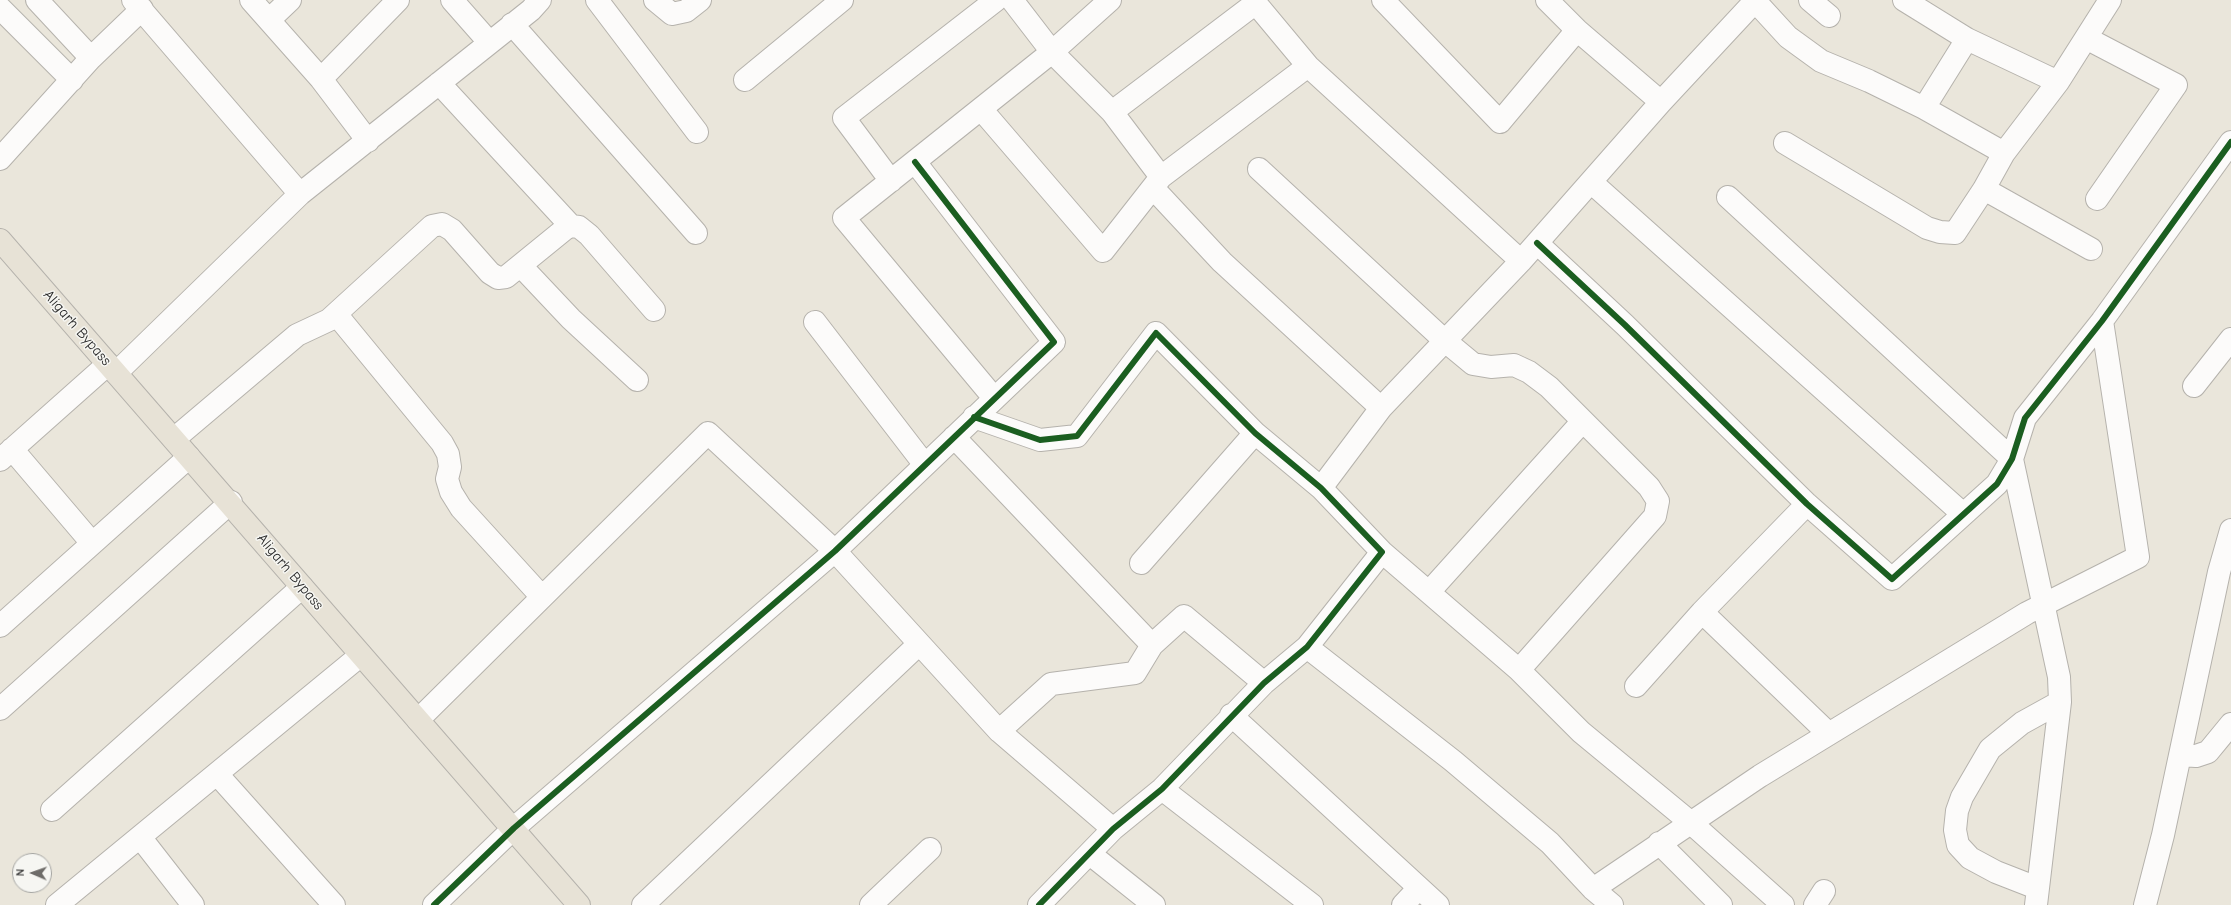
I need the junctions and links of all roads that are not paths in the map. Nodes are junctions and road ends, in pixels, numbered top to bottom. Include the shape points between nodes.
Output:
1 (37, 0) edge
2 (251, 0) edge
3 (290, 0) edge
4 (398, 0) edge
5 (452, 0) edge
6 (540, 0) edge
7 (597, 0) edge
8 (655, 0) edge
9 (700, 0) edge
10 (842, 0) edge
11 (996, 0) edge
12 (1012, 0) edge
13 (1110, 0) edge
14 (1382, 0) edge
15 (1547, 0) edge
16 (1810, 0) edge
17 (1904, 0) edge
18 (2110, 0) edge
19 (1254, 1) edge
20 (1748, 2) edge
21 (137, 5) edge
22 (0, 8) edge
23 (1829, 16) dead end
24 (269, 20) junction
25 (512, 24) junction
26 (1577, 30) junction
27 (2086, 38) junction
28 (1967, 39) junction
29 (489, 42) junction
30 (1052, 52) junction
31 (91, 58) junction
32 (1308, 66) junction
33 (321, 79) junction
34 (72, 80) junction
35 (745, 80) dead end
36 (439, 82) junction
37 (2058, 82) junction
38 (1661, 102) junction
39 (1924, 108) junction
40 (981, 109) junction
41 (1112, 112) junction
42 (697, 132) dead end
43 (368, 141) junction
44 (2231, 142) edge
45 (1785, 143) dead end
46 (2004, 153) junction
47 (0, 159) edge
48 (915, 162) junction
49 (1259, 169) dead end
50 (891, 181) junction
51 (1157, 182) junction
52 (1590, 182) junction
53 (1984, 188) junction
54 (300, 194) junction
55 (1728, 197) dead end
56 (2097, 199) dead end
57 (571, 226) junction
58 (696, 233) dead end
59 (0, 240) edge
60 (1537, 243) junction
61 (2091, 249) dead end
62 (1521, 261) junction
63 (521, 266) junction
64 (654, 310) dead end
65 (336, 314) junction
66 (2102, 321) junction
67 (815, 322) dead end
68 (2231, 339) edge
69 (1444, 340) junction
70 (112, 369) junction
71 (637, 380) dead end
72 (2194, 386) dead end
73 (994, 398) junction
74 (1381, 408) junction
75 (974, 417) junction
76 (1582, 422) junction
77 (1255, 433) junction
78 (954, 437) junction
79 (174, 439) junction
80 (6, 455) edge
81 (189, 457) junction
82 (2012, 459) junction
83 (925, 465) junction
84 (1321, 488) junction
85 (230, 502) junction
86 (1807, 504) junction
87 (1963, 514) junction
88 (2231, 530) edge
89 (92, 543) junction
90 (835, 551) junction
91 (1382, 552) junction
92 (1141, 563) dead end
93 (302, 587) junction
94 (1429, 592) junction
95 (542, 597) junction
96 (2043, 606) junction
97 (1702, 612) junction
98 (0, 626) edge
99 (919, 644) junction
100 (1152, 645) junction
101 (1307, 646) junction
102 (361, 655) junction
103 (1519, 670) junction
104 (1264, 683) junction
105 (1636, 686) dead end
106 (2060, 702) junction
107 (0, 709) edge
108 (1231, 715) junction
109 (418, 720) junction
110 (2231, 724) edge
111 (999, 731) junction
112 (1829, 734) junction
113 (2180, 755) junction
114 (217, 774) junction
115 (1162, 789) junction
116 (52, 810) dead end
117 (1690, 822) junction
118 (514, 828) junction
119 (1114, 829) junction
120 (140, 837) junction
121 (1659, 843) junction
122 (930, 849) dead end
123 (1090, 854) junction
124 (1418, 889) junction
125 (1593, 889) junction
126 (2036, 896) edge
127 (57, 905) edge
128 (193, 905) edge
129 (334, 905) edge
130 (434, 905) edge
131 (580, 905) edge
132 (643, 905) edge
133 (871, 905) edge
134 (1039, 905) edge
135 (1154, 905) edge
136 (1312, 905) edge
137 (1404, 905) edge
138 (1438, 905) edge
139 (1612, 905) edge
140 (1721, 905) edge
141 (1783, 905) edge
142 (2145, 905) edge

1 - 31 street
2 - 24 street
3 - 24 street
4 - 33 street
5 - 29 street
6 - 25 street
7 - 42 street
8 - 9 street via 672,14 686,11
10 - 35 street
11 - 50 street via 844,118
12 - 30 street
13 - 30 street
14 - 26 street via 1500,122
15 - 26 street
16 - 23 street
17 - 28 street
18 - 27 street
19 - 32 street
19 - 41 street
20 - 38 street
20 - 39 street via 1788,37 1821,61
21 - 31 street
21 - 54 street
22 - 34 street
24 - 33 street
25 - 29 street
25 - 58 street
26 - 38 street
27 - 37 street
27 - 56 street via 2176,85
28 - 37 street
28 - 39 street
29 - 36 street
30 - 40 street
30 - 41 street
31 - 34 street
32 - 51 street
32 - 62 street
33 - 43 street
34 - 47 street
36 - 43 street
36 - 57 street
37 - 46 street
38 - 52 street
39 - 46 street
40 - 48 street
40 - 51 street via 1103,251
41 - 51 street
43 - 54 street
44 - 66 street
45 - 53 street via 1927,228 1940,232 1955,233
46 - 53 street
48 - 50 street
48 - 73 street via 1054,342
49 - 69 street
50 - 73 street via 844,218
51 - 74 street via 1222,262
52 - 60 street
52 - 87 street
53 - 61 street
54 - 70 street
55 - 82 street
57 - 63 street
57 - 64 street via 579,227 589,235
59 - 70 main road, Aligarh Bypass
60 - 62 street
60 - 86 street via 1625,325
62 - 69 street
63 - 65 street via 506,277 498,278 452,230 442,224 432,226
63 - 71 street via 571,319
65 - 79 street via 320,325 297,335
65 - 95 street via 442,443 448,454 450,467 447,479 450,492 461,508
66 - 82 street via 2025,418
66 - 96 street via 2138,557
67 - 83 street
68 - 72 street
69 - 74 street
69 - 76 street via 1473,364 1491,367 1514,365 1529,372 1549,387
70 - 79 main road, Aligarh Bypass
70 - 80 street
73 - 75 street
74 - 84 street
75 - 77 street via 1040,440 1077,436 1156,333
75 - 78 street
76 - 94 street
76 - 103 street via 1649,487 1658,501 1654,516
77 - 84 street
77 - 92 street
78 - 83 street
78 - 100 street
79 - 81 main road, Aligarh Bypass
80 - 89 street
81 - 85 main road, Aligarh Bypass
81 - 89 street
82 - 87 street via 1997,484
82 - 96 street
83 - 90 street
84 - 91 street
85 - 93 main road, Aligarh Bypass
85 - 107 street
86 - 87 street via 1892,579
86 - 97 street
88 - 113 street via 2219,572
89 - 98 street
90 - 95 street via 708,433
90 - 99 street
90 - 118 street
91 - 94 street
91 - 101 street
93 - 102 main road, Aligarh Bypass
93 - 116 street
94 - 103 street
95 - 109 street
96 - 106 street via 2059,676
96 - 112 street
97 - 105 street
97 - 112 street
99 - 111 street
99 - 132 street
100 - 104 street via 1184,616
100 - 111 street via 1135,673 1051,684
101 - 104 street
101 - 125 street via 1454,761 1550,843
102 - 109 main road, Aligarh Bypass
102 - 114 street
103 - 117 street via 1581,732
104 - 108 street
106 - 126 street
106 - 126 street via 2022,723 1990,749 1962,797 1957,811 1955,830 1958,845 1970,858
108 - 115 street
108 - 124 street
109 - 118 main road, Aligarh Bypass
110 - 113 street via 2208,752 2196,756
111 - 119 street
112 - 117 street
113 - 142 street
114 - 120 street
114 - 129 street
115 - 119 street
115 - 136 street
117 - 121 street
117 - 141 street
118 - 130 street
118 - 131 main road, Aligarh Bypass
119 - 123 street
120 - 127 street
120 - 128 street
121 - 125 street
121 - 140 street
122 - 133 street
123 - 134 street
123 - 135 street
124 - 137 street
124 - 138 street
125 - 139 street

